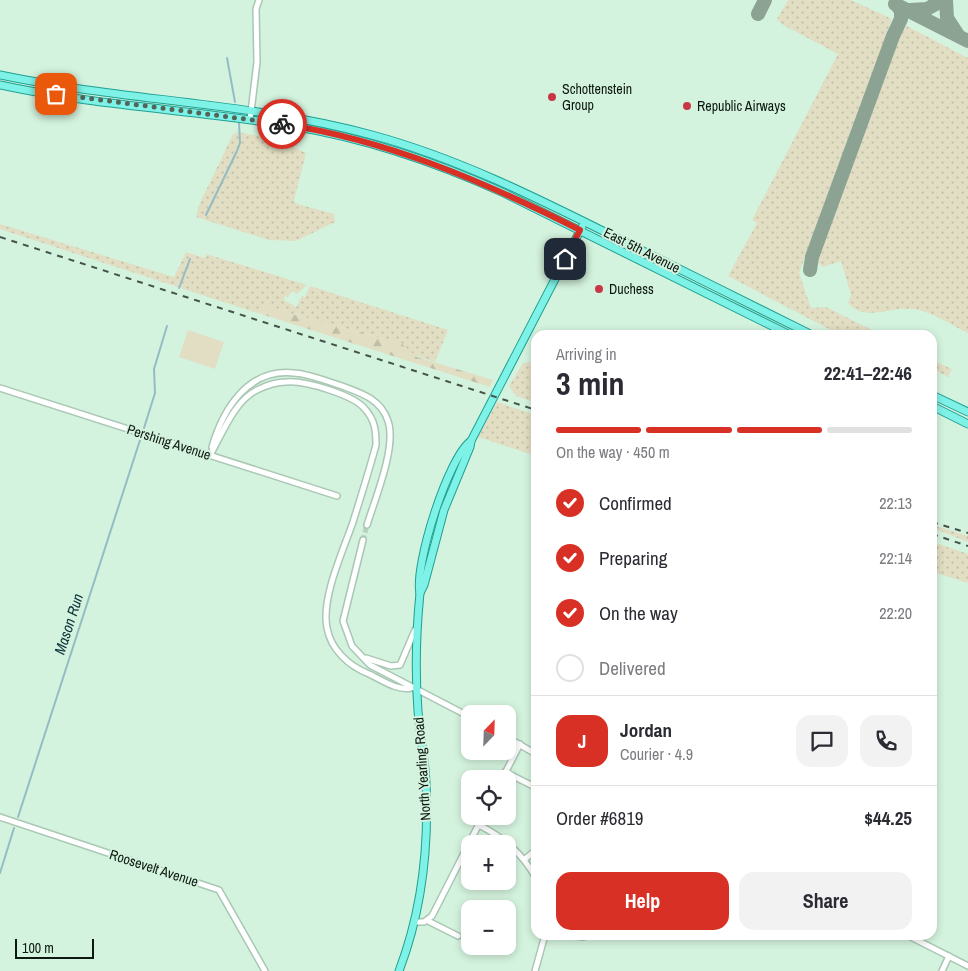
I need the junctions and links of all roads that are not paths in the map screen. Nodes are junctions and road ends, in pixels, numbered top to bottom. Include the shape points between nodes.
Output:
1 (259, 0) edge
2 (0, 75) edge
3 (0, 85) edge
4 (252, 111) junction
5 (250, 120) junction
6 (584, 222) junction
7 (580, 230) junction
8 (780, 330) edge
9 (802, 330) edge
10 (0, 388) edge
11 (937, 396) edge
12 (937, 408) edge
13 (968, 412) edge
14 (968, 424) edge
15 (210, 455) junction
16 (337, 496) dead end
17 (368, 525) tunnel mouth
18 (363, 540) tunnel mouth
19 (416, 628) junction
20 (361, 656) junction
21 (414, 690) junction
22 (461, 713) edge
23 (516, 742) edge
24 (520, 744) junction
25 (531, 751) edge
26 (507, 770) edge
27 (516, 777) edge
28 (531, 784) edge
29 (0, 817) edge
30 (478, 825) joint
31 (531, 854) edge
32 (525, 859) junction
33 (531, 869) edge
34 (428, 921) junction
35 (415, 922) junction
36 (458, 936) dead end
37 (545, 940) edge
38 (917, 940) edge
39 (949, 956) junction
40 (968, 966) edge
41 (537, 970) edge
42 (265, 971) edge
43 (399, 971) edge
44 (942, 971) edge

1 - 4 street
2 - 4 main road, East 5th Avenue via 111,94
3 - 5 main road, East 5th Avenue
4 - 5 street
4 - 6 main road, East 5th Avenue via 321,122 432,153 496,179
5 - 7 main road, East 5th Avenue via 333,134 428,161
6 - 7 main road, North Yearling Road
6 - 9 main road, East 5th Avenue
7 - 8 main road, East 5th Avenue
7 - 19 main road, North Yearling Road via 471,441 465,445 453,467 433,519 419,572
10 - 15 street, Pershing Avenue
11 - 13 main road
12 - 14 main road
15 - 16 street, Pershing Avenue
15 - 17 street via 217,430 238,394 259,378 270,374 305,374 359,392 382,408 389,422 390,434
15 - 21 street via 244,400 256,390 273,384 299,382 352,399 364,407 372,418 376,445 333,584 327,609 327,628 333,645 360,671 403,690
18 - 20 street via 343,621 352,646
19 - 20 street via 400,666 379,664
19 - 21 main road, North Yearling Road
20 - 21 street via 370,665
21 - 22 street
21 - 35 main road, North Yearling Road via 426,781 427,816 424,871
23 - 24 street
24 - 25 street
24 - 26 street
27 - 28 street
29 - 42 street, Roosevelt Avenue via 219,890
30 - 32 street via 506,841
30 - 34 street
31 - 32 street
32 - 33 street
34 - 35 street
34 - 36 street
35 - 43 main road, North Yearling Road
37 - 41 street
38 - 39 street
39 - 40 street
39 - 44 street

